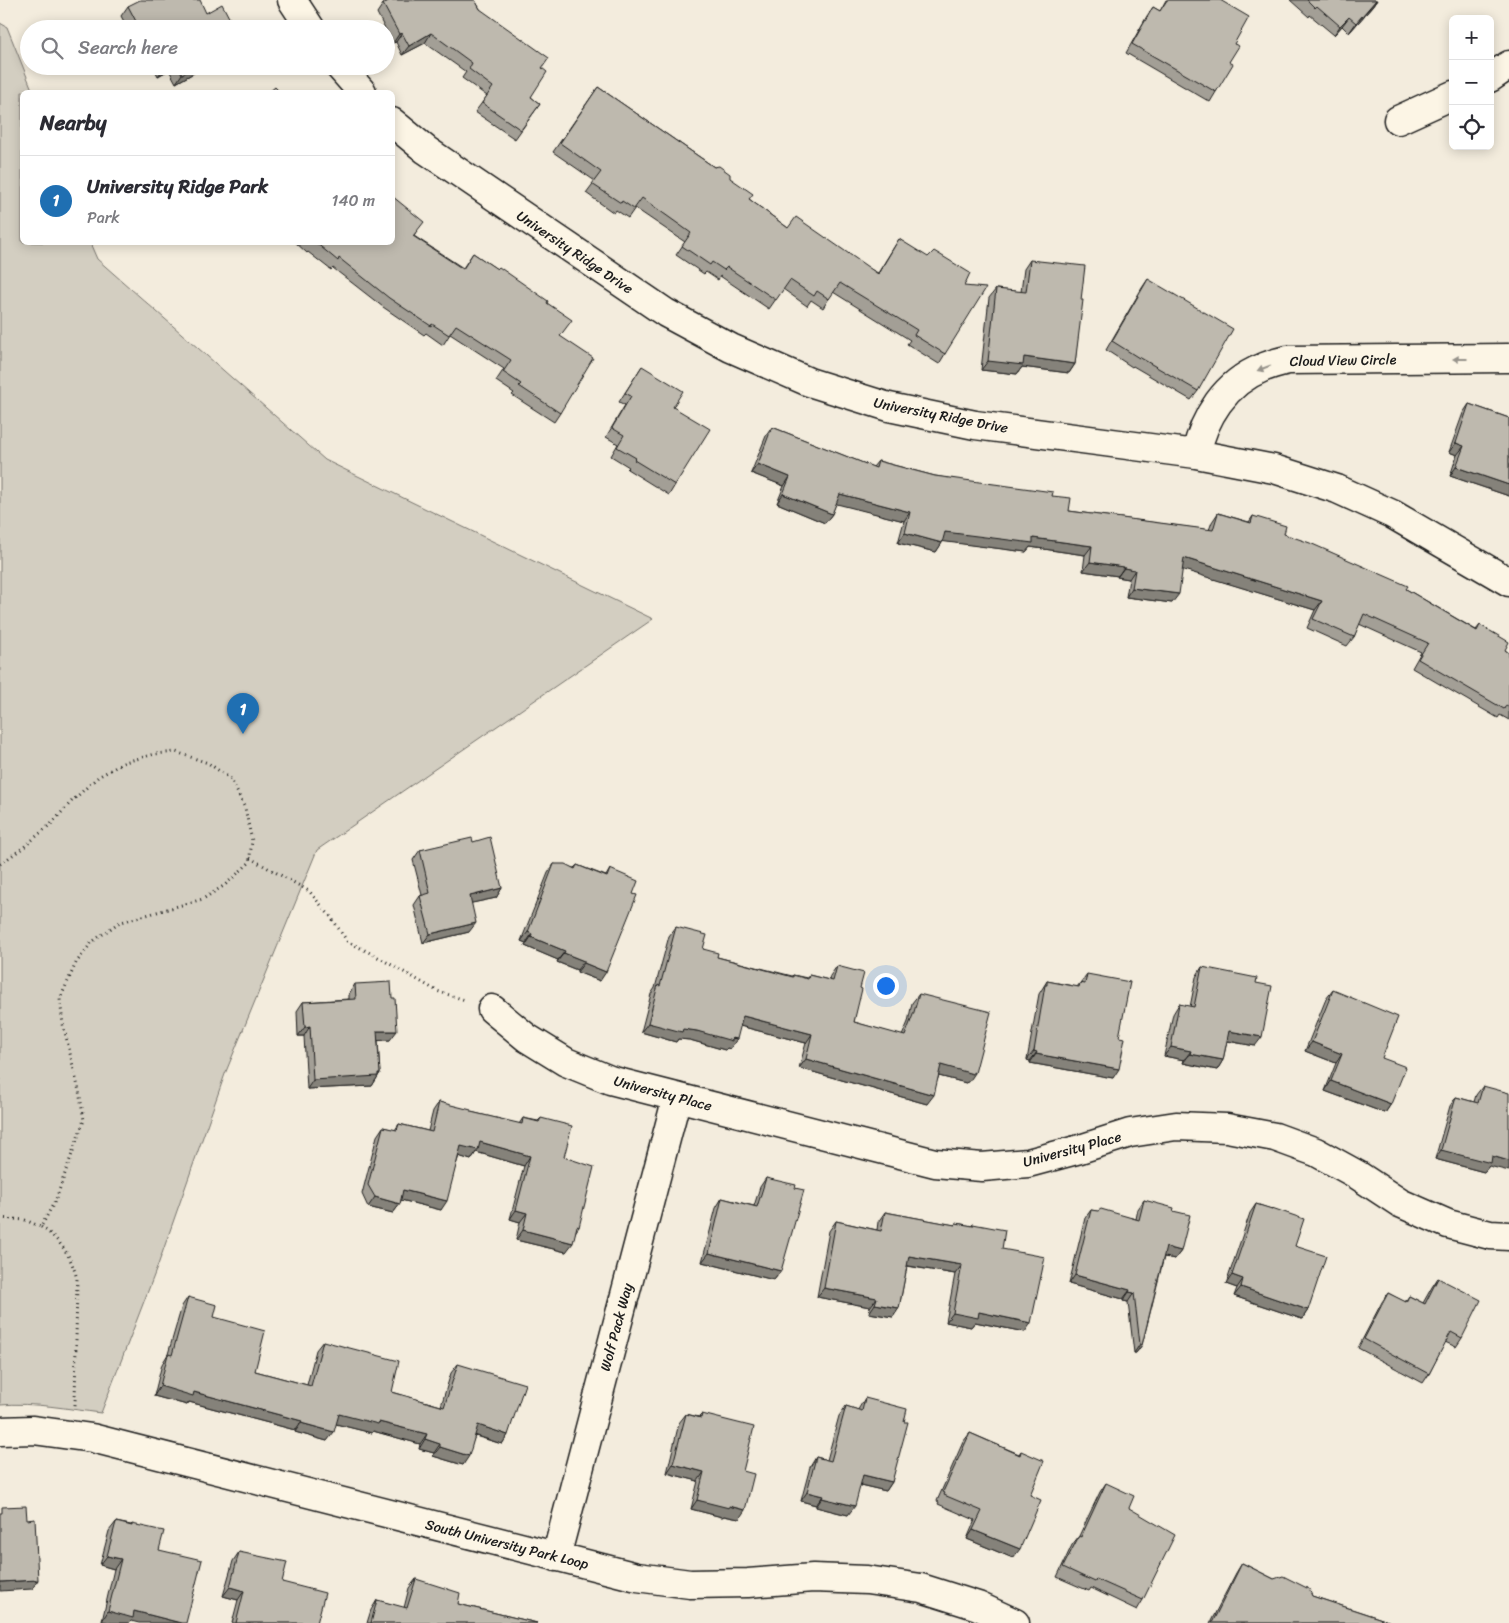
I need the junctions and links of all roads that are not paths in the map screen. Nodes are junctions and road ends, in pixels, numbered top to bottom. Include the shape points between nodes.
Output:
1 (292, 0) edge
2 (305, 20) edge
3 (1509, 65) edge
4 (347, 75) edge
5 (1494, 75) edge
6 (360, 90) edge
7 (1449, 97) edge
8 (1398, 120) dead end
9 (395, 124) edge
10 (1509, 358) edge
11 (1196, 454) junction
12 (1509, 582) edge
13 (492, 1009) road end
14 (676, 1097) junction
15 (1509, 1236) edge
16 (0, 1431) edge
17 (556, 1557) junction
18 (1015, 1623) edge

1 - 2 street
3 - 5 street
4 - 6 street
7 - 8 street
9 - 11 street, University Ridge Drive via 426,150 666,313 731,348 809,382 889,407 975,425
10 -> 11 street, Cloud View Circle via 1288,360 1261,368 1236,382 1215,405 1200,434
11 - 12 street, University Ridge Drive via 1274,468 1337,489 1392,514
13 - 14 street, University Place via 526,1038 566,1062 610,1080
14 - 15 street, University Place via 935,1163 982,1167 1028,1163 1130,1133 1176,1126 1227,1128 1275,1137 1316,1152 1400,1203 1448,1224 1490,1235
14 - 17 street, Wolf Pack Way
16 - 17 street, South University Park Loop via 34,1430 92,1438
17 - 18 street, South University Park Loop via 637,1577 690,1584 813,1578 867,1580 921,1588 978,1606

